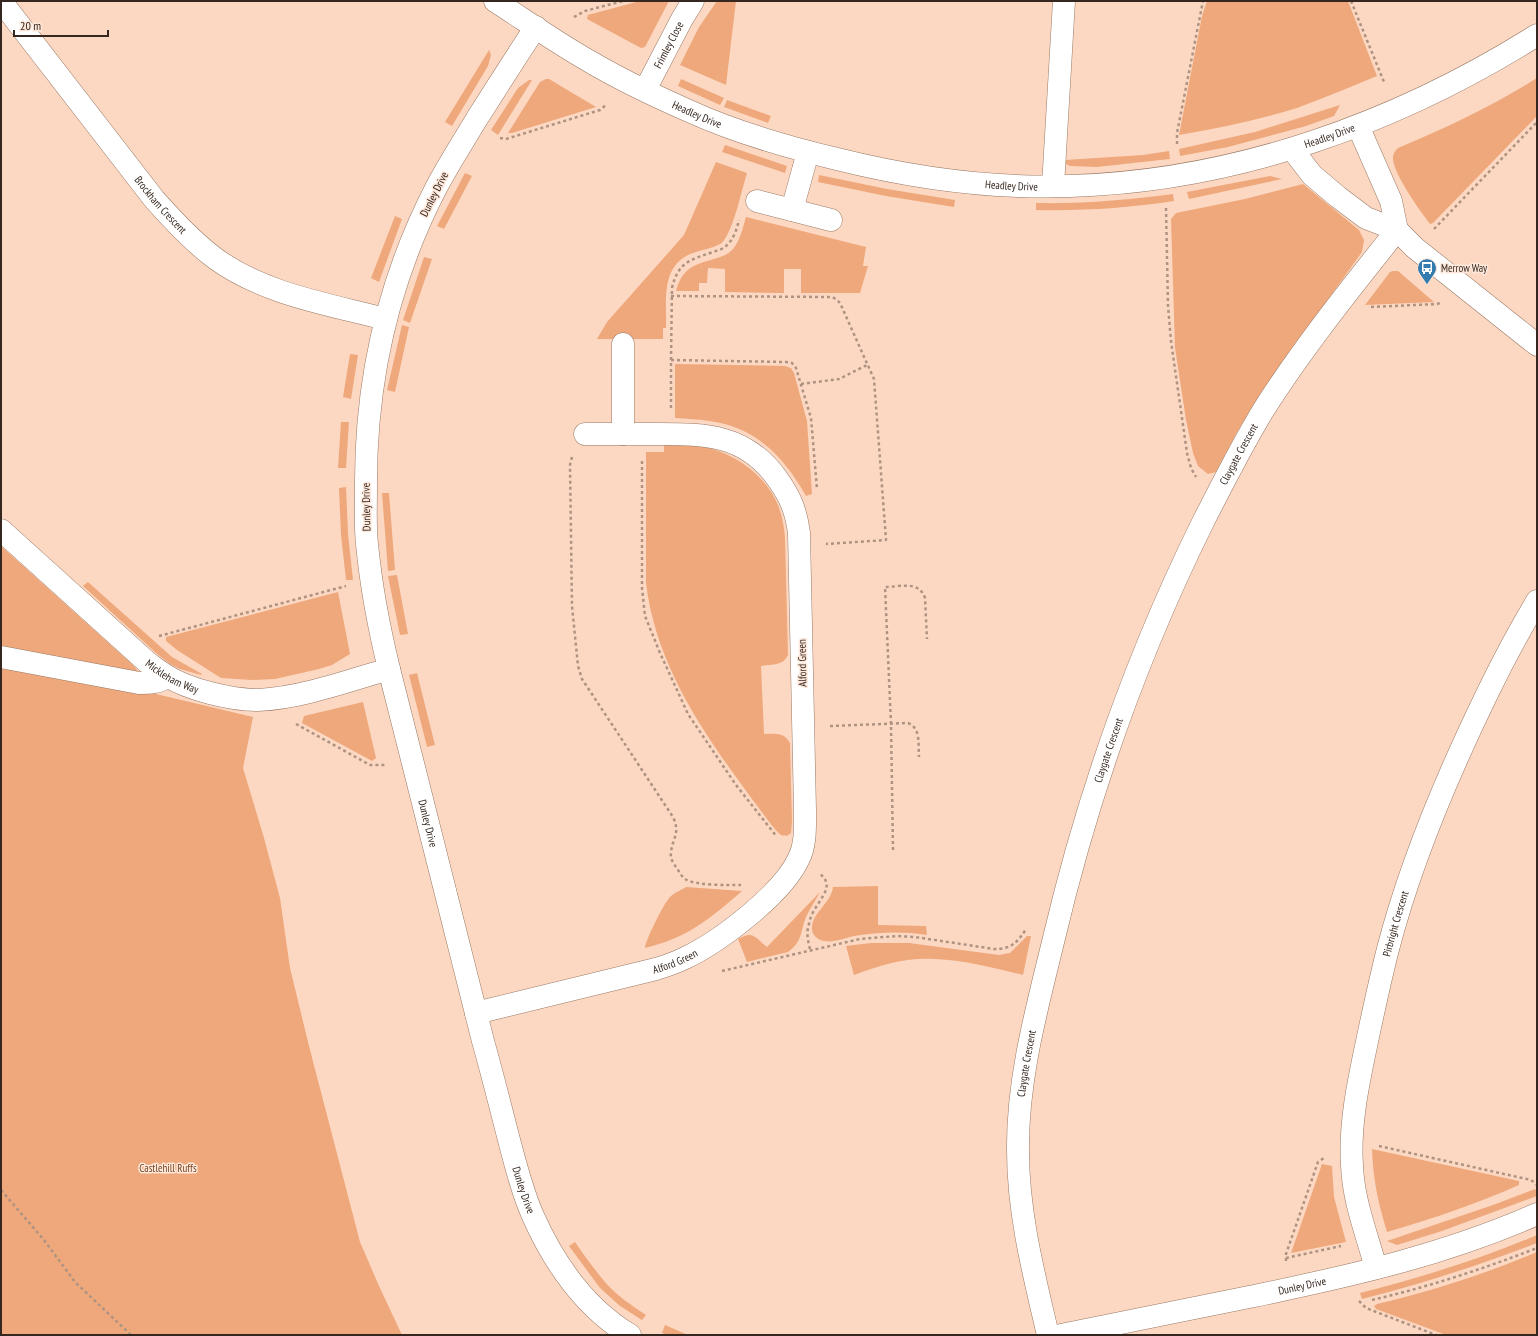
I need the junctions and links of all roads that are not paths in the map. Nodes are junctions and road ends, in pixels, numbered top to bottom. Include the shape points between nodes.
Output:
1 (1, 1) edge
2 (495, 1) edge
3 (693, 1) edge
4 (1064, 1) edge
5 (536, 28) junction
6 (1537, 35) edge
7 (645, 90) junction
8 (1358, 126) junction
9 (1292, 149) junction
10 (808, 152) junction
11 (1053, 186) junction
12 (758, 201) dead end
13 (792, 210) junction
14 (831, 220) dead end
15 (1397, 230) junction
16 (385, 319) junction
17 (623, 344) dead end
18 (1537, 345) edge
19 (585, 434) road end
20 (633, 434) junction
21 (1, 530) edge
22 (1537, 601) edge
23 (1, 657) edge
24 (389, 669) junction
25 (167, 677) junction
26 (476, 1013) junction
27 (1537, 1214) edge
28 (1376, 1268) junction
29 (630, 1335) edge
30 (1048, 1335) edge
31 (1061, 1335) edge

1 - 16 street, Brockham Crescent via 154,200 203,249 234,270 267,286 306,299
2 - 5 street, Headley Drive
3 - 7 street, Frimley Close
4 - 11 street
5 - 7 street, Headley Drive via 590,62
5 - 16 street, Dunley Drive via 518,53 437,187 421,219
6 - 8 street, Headley Drive via 1498,60 1451,85
7 - 10 street, Headley Drive via 722,125
8 - 9 street, Headley Drive
8 - 15 street via 1391,201
9 - 11 street, Headley Drive via 1231,165 1171,176 1114,183
9 - 15 street via 1312,175 1338,197 1366,218
10 - 11 street, Headley Drive via 883,170 932,178 983,184
10 - 13 street
12 - 13 street
13 - 14 street
15 - 18 street via 1415,248
15 - 30 street, Claygate Crescent via 1286,376 1266,406 1217,496 1175,581 1138,670 1090,805 1059,915 1038,1005 1018,1130 1019,1188 1029,1252
16 - 24 street, Dunley Drive via 374,370 367,433 366,542 378,621
17 - 20 street
19 - 20 street, Alford Green
20 - 26 street, Alford Green via 718,437 747,448 770,469 795,509 799,546 805,832 799,858 782,884 765,901 731,929 685,958 640,973
21 - 25 street, Mickleham Way via 132,649
22 - 28 street, Pirbright Crescent via 1505,659 1452,768 1412,871 1388,949 1361,1066 1352,1140 1356,1196
23 - 25 street via 139,683 152,683
24 - 25 street, Mickleham Way via 318,689 258,700 227,696
24 - 26 street, Dunley Drive
26 - 29 street, Dunley Drive via 516,1166 532,1215 577,1289 603,1316
27 - 28 street, Dunley Drive via 1462,1244
28 - 31 street, Dunley Drive

